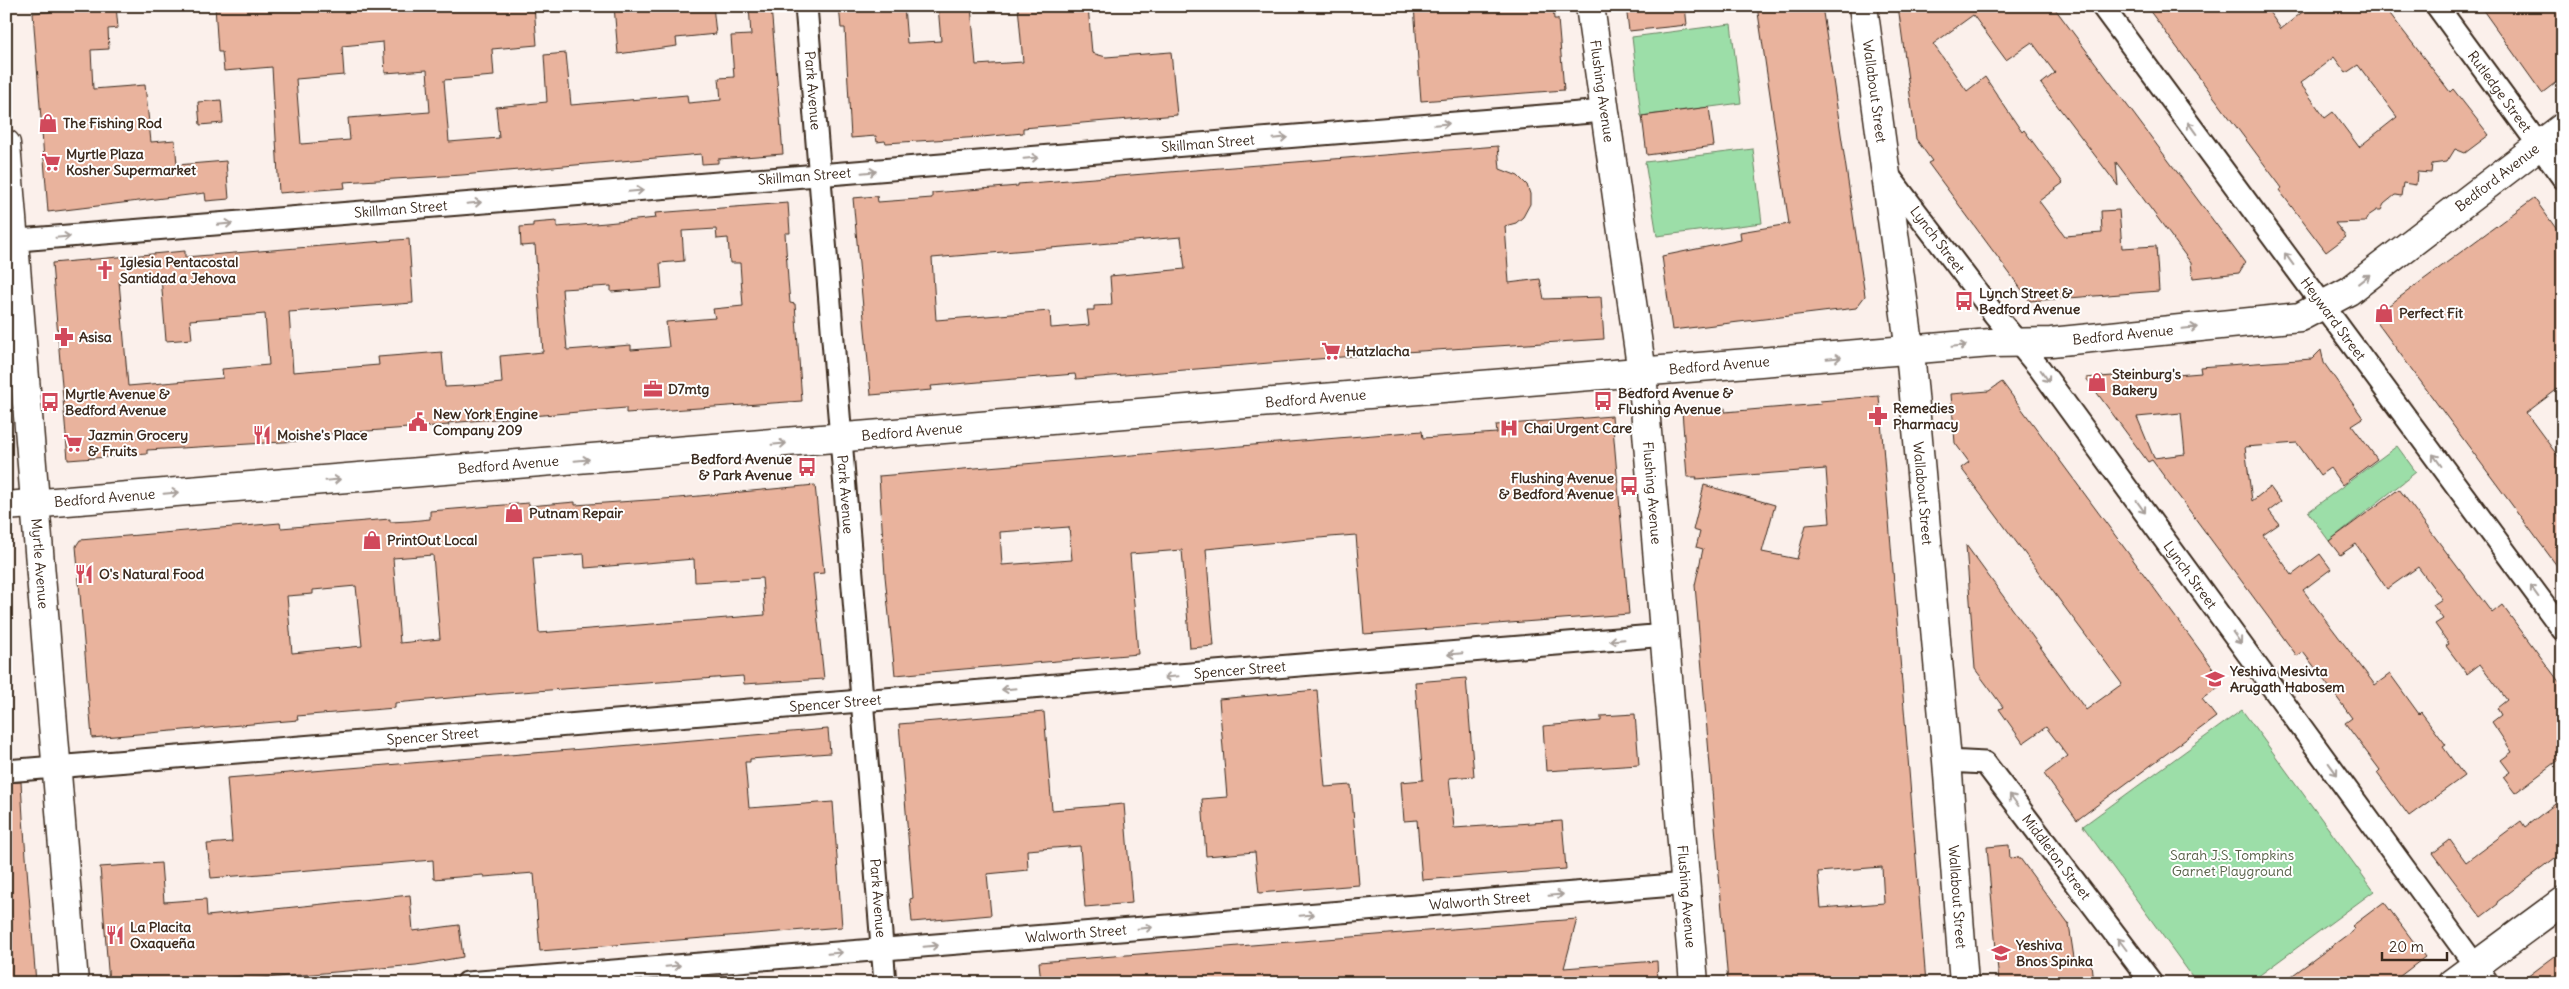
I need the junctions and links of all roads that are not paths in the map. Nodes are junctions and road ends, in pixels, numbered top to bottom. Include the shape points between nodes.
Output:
1 (806, 6) edge
2 (1590, 6) edge
3 (1862, 6) edge
4 (2102, 6) edge
5 (2436, 6) edge
6 (1604, 111) junction
7 (2563, 128) edge
8 (6, 144) edge
9 (2539, 145) junction
10 (1886, 172) junction
11 (820, 176) junction
12 (2563, 178) edge
13 (10, 241) edge
14 (2323, 305) junction
15 (2016, 341) junction
16 (1910, 351) junction
17 (1642, 373) junction
18 (841, 439) junction
19 (35, 504) junction
20 (6, 506) edge
21 (2563, 630) edge
22 (1666, 635) junction
23 (863, 701) junction
24 (1947, 762) junction
25 (56, 767) junction
26 (6, 771) edge
27 (1686, 884) junction
28 (2563, 901) edge
29 (882, 950) junction
30 (2482, 974) edge
31 (74, 983) edge
32 (467, 983) edge
33 (885, 983) edge
34 (1694, 983) edge
35 (1964, 983) edge
36 (2152, 983) edge
37 (2452, 983) edge

1 - 11 street, Park Avenue
2 - 6 main road, Flushing Avenue
3 - 10 main road, Wallabout Street
14 -> 4 street, Heyward Street
5 - 9 street, Rutledge Street
11 -> 6 street, Skillman Street
6 - 17 main road, Flushing Avenue
7 - 9 main road, Bedford Avenue
8 - 13 main road, Myrtle Avenue
9 - 12 street, Rutledge Street
14 -> 9 main road, Bedford Avenue via 2349,291
10 - 15 street, Lynch Street
10 - 16 main road, Wallabout Street
13 -> 11 street, Skillman Street
11 - 18 street, Park Avenue
13 - 19 main road, Myrtle Avenue
15 -> 14 main road, Bedford Avenue via 2051,342 2300,317
21 -> 14 street, Heyward Street
16 -> 15 main road, Bedford Avenue
15 -> 30 street, Lynch Street via 2040,369
17 -> 16 main road, Bedford Avenue
16 - 24 main road, Wallabout Street
17 - 18 main road, Bedford Avenue
17 - 22 main road, Flushing Avenue
19 -> 18 main road, Bedford Avenue
18 - 23 street, Park Avenue
19 - 20 main road, Bedford Avenue
19 - 25 main road, Myrtle Avenue
22 -> 23 street, Spencer Street
22 - 27 main road, Flushing Avenue
23 - 25 street, Spencer Street
23 - 29 street, Park Avenue
24 - 35 main road, Wallabout Street
36 -> 24 street, Middleton Street via 1985,763
25 - 26 street, Spencer Street
25 - 31 main road, Myrtle Avenue
29 -> 27 street, Walworth Street
27 - 34 main road, Flushing Avenue
28 - 30 main road
32 -> 29 street, Walworth Street
29 - 33 street, Park Avenue
30 - 37 main road

